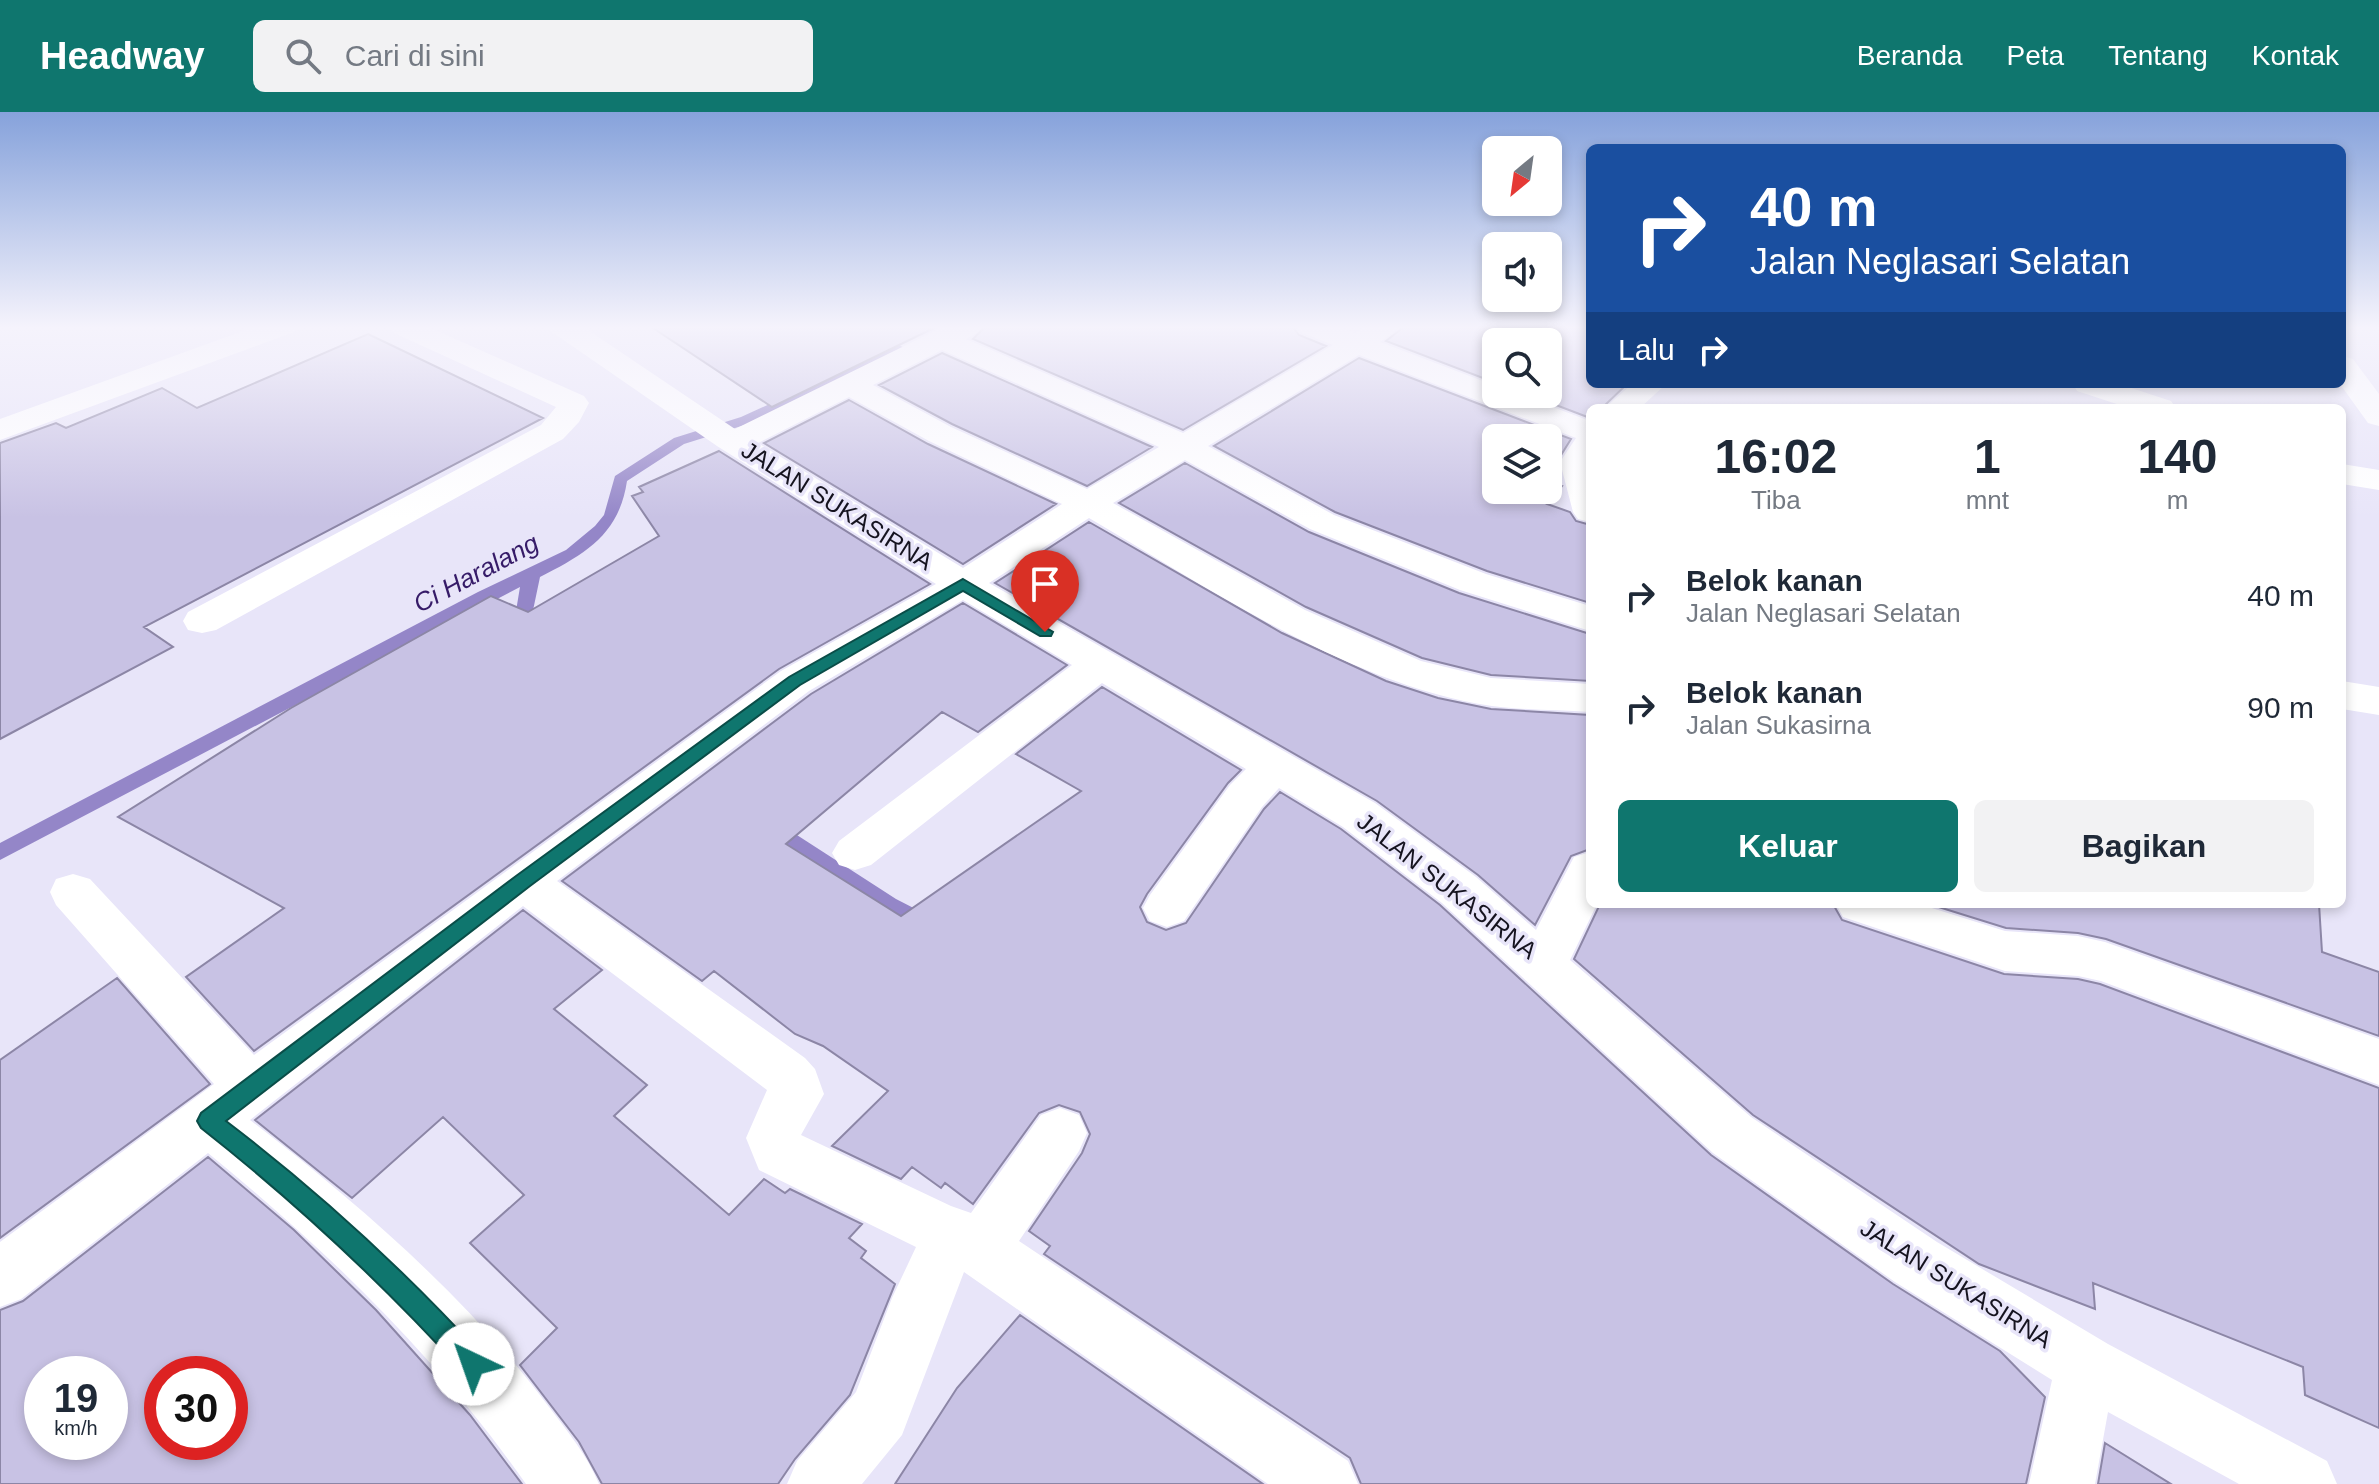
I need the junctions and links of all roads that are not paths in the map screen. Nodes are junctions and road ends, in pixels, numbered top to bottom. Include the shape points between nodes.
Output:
1 (109, 390) edge
2 (544, 390) edge
3 (657, 390) edge
4 (834, 390) edge
5 (860, 390) edge
6 (1063, 390) edge
7 (1282, 390) edge
8 (1478, 390) edge
9 (1643, 390) edge
10 (2106, 390) edge
11 (2360, 390) edge
12 (1626, 404) edge
13 (2148, 404) edge
14 (2379, 416) edge
15 (0, 430) edge
16 (1586, 431) edge
17 (722, 434) junction
18 (1186, 447) junction
19 (1586, 447) edge
20 (2346, 475) edge
21 (2379, 480) edge
22 (1586, 497) edge
23 (1088, 503) junction
24 (963, 584) junction
25 (1586, 618) edge
26 (202, 621) dead end
27 (1100, 664) junction
28 (2346, 696) edge
29 (1586, 698) edge
30 (2379, 701) edge
31 (1273, 767) junction
32 (855, 853) dead end
33 (1586, 878) edge
34 (523, 881) junction
35 (73, 892) dead end
36 (1167, 908) dead end
37 (1872, 908) edge
38 (1544, 963) junction
39 (2379, 1062) edge
40 (230, 1105) junction
41 (1060, 1133) dead end
42 (967, 1241) junction
43 (0, 1278) edge
44 (2086, 1366) junction
45 (566, 1484) edge
46 (820, 1484) edge
47 (1325, 1484) edge
48 (2062, 1484) edge
49 (2304, 1484) edge

1 - 15 street
2 - 26 street via 573,403 552,432
3 - 17 street, JALAN SUKASIRNA
4 - 17 street
5 - 23 street
6 - 18 street
7 - 18 street
8 - 16 street
9 - 12 street
10 - 13 street
11 - 14 street
17 - 24 street, JALAN SUKASIRNA
18 - 23 street
18 - 25 street via 1322,522 1473,582
19 - 22 street via 1577,462
20 - 21 street
23 - 24 street
23 - 29 street via 1291,619 1423,678 1491,692
24 - 27 street, JALAN SUKASIRNA
24 - 34 street via 795,681
27 - 31 street, JALAN SUKASIRNA
27 - 32 street
28 - 30 street
31 - 36 street via 1246,796
31 - 38 street, JALAN SUKASIRNA via 1359,815
33 - 38 street
34 - 40 street
34 - 42 street via 786,1074 797,1094 772,1135 779,1152
35 - 40 street
37 - 39 street via 2005,951 2105,962
38 - 44 street, JALAN SUKASIRNA via 1732,1135 1916,1262
40 - 43 street
40 - 45 street via 257,1158 408,1293 494,1388
41 - 42 street
42 - 46 street via 922,1298 880,1413
42 - 47 street
44 - 48 street
44 - 49 street, JALAN SUKASIRNA

